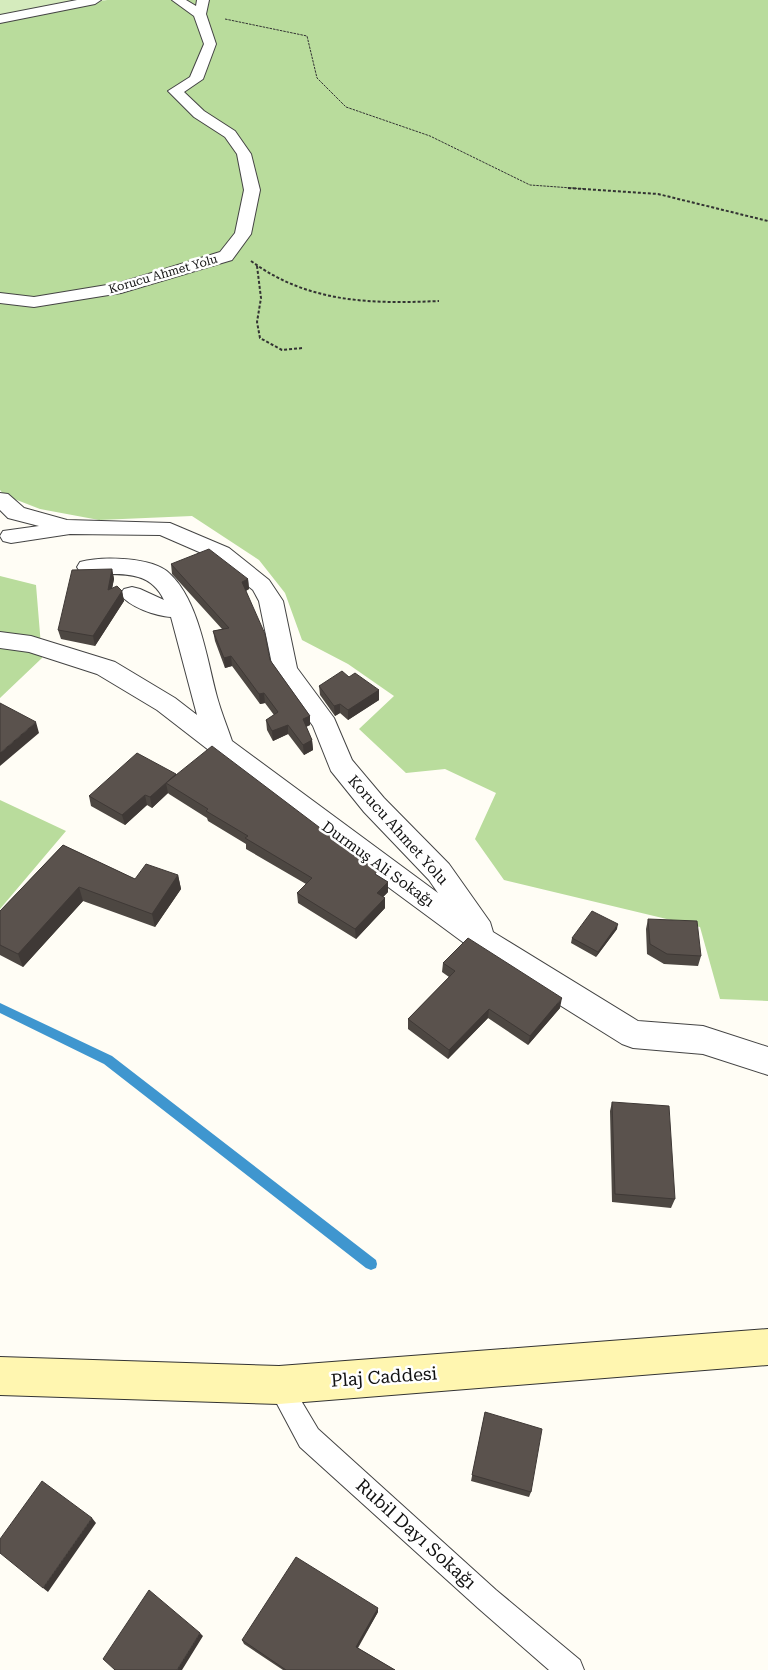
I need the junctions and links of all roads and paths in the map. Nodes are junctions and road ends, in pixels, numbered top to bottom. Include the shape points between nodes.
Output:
1 (95, 0) edge
2 (178, 0) edge
3 (202, 7) edge
4 (0, 19) edge
5 (768, 221) edge
6 (0, 298) edge
7 (439, 301) dead end
8 (303, 348) dead end
9 (0, 499) edge
10 (75, 528) junction
11 (11, 536) dead end
12 (88, 567) dead end
13 (132, 594) dead end
14 (179, 610) junction
15 (0, 640) edge
16 (220, 746) junction
17 (493, 948) junction
18 (768, 1061) edge
19 (768, 1347) edge
20 (0, 1376) edge
21 (279, 1385) junction
22 (570, 1670) edge

1 - 4 street
2 - 3 street
3 - 5 path via 307,36 318,78 346,107 430,136 530,185 658,194
3 - 6 street, Korucu Ahmet Yolu via 210,44 196,79 176,91 200,114 230,134 244,154 252,190 243,234 226,256 121,288 34,302
7 - 8 path via 391,303 337,299 288,283 257,266 256,279 261,296 255,324 260,338 282,350
9 - 10 street, Korucu Ahmet Yolu via 16,513
10 - 11 street
10 - 17 street, Korucu Ahmet Yolu via 162,528 221,553 261,585 271,601 284,669 325,724 340,764 439,872
12 - 14 street via 145,570 161,577 174,594
13 - 14 street via 164,609
14 - 16 street via 196,657
15 - 16 street, Durmuş Ali Sokağı via 31,644 106,668 166,704
16 - 17 street, Durmuş Ali Sokağı
17 - 18 street, Durmuş Ali Sokağı via 633,1034 703,1040
19 - 21 street, Plaj Caddesi
20 - 21 street, Plaj Caddesi
21 - 22 lane, Rubil Dayı Sokağı via 309,1438

